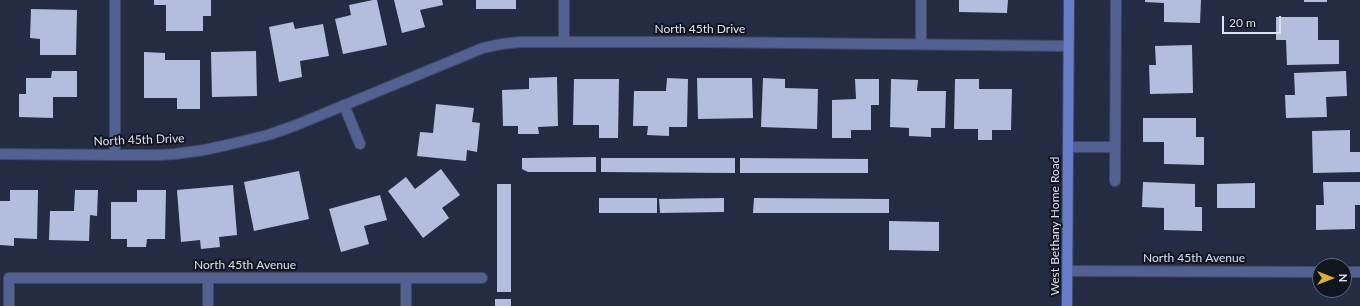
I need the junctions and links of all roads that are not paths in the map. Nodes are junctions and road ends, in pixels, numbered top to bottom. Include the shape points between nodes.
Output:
1 (115, 0) edge
2 (564, 0) edge
3 (921, 0) edge
4 (1069, 0) edge
5 (1116, 0) edge
6 (564, 42) junction
7 (921, 44) junction
8 (1068, 46) junction
9 (344, 105) junction
10 (360, 144) dead end
11 (1068, 147) junction
12 (1115, 147) junction
13 (0, 154) edge
14 (115, 155) junction
15 (1115, 181) dead end
16 (1068, 271) junction
17 (1312, 272) edge
18 (208, 278) junction
19 (406, 278) junction
20 (482, 278) dead end
21 (9, 306) edge
22 (208, 306) edge
23 (406, 306) edge
24 (1067, 306) edge

1 - 14 street
2 - 6 street
3 - 7 street
4 - 8 main road, West Bethany Home Road
5 - 12 street
6 - 7 street, North 45th Drive
6 - 9 street, North 45th Drive via 508,43 483,48
7 - 8 street, North 45th Drive
8 - 11 main road, West Bethany Home Road
9 - 10 street
9 - 14 street, North 45th Drive via 268,135 227,145 175,154
11 - 12 street, West Bethany Home Road
11 - 16 main road, West Bethany Home Road
12 - 15 street
13 - 14 street, North 45th Drive
16 - 17 street, North 45th Avenue
16 - 24 main road, West Bethany Home Road
18 - 19 street, North 45th Avenue
18 - 21 street, North 45th Avenue via 9,278
18 - 22 street
19 - 20 street, North 45th Avenue
19 - 23 street

